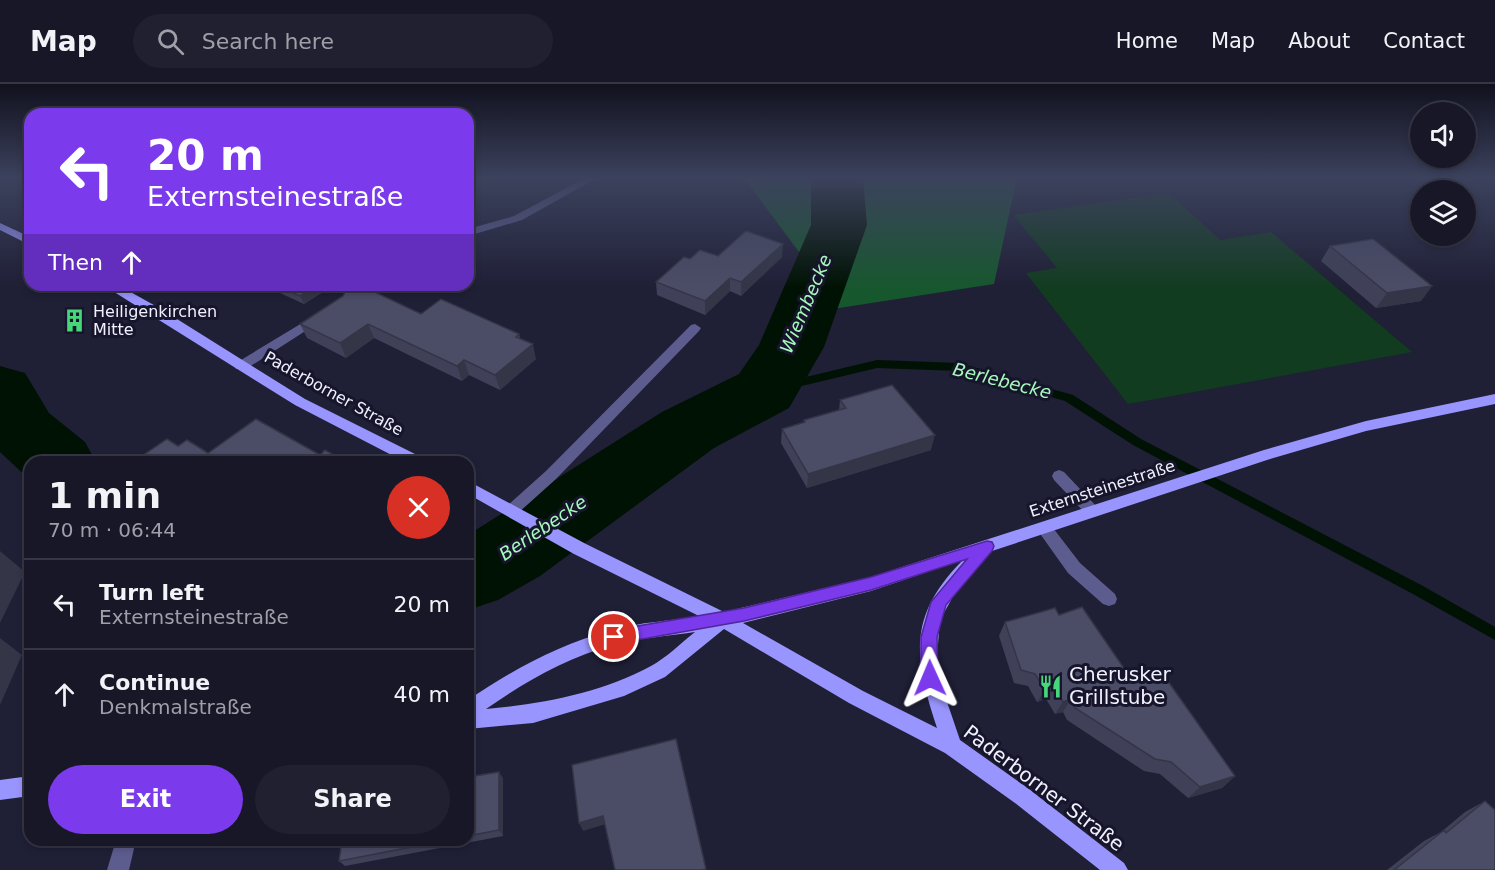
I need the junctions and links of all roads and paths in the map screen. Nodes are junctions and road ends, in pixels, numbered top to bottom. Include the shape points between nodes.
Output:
1 (524, 215) edge
2 (0, 226) edge
3 (474, 231) edge
4 (24, 239) edge
5 (120, 291) edge
6 (360, 291) edge
7 (695, 328) dead end
8 (241, 366) junction
9 (1495, 399) edge
10 (406, 456) edge
11 (1059, 476) dead end
12 (474, 491) edge
13 (512, 510) junction
14 (1092, 511) junction
15 (1044, 528) junction
16 (987, 546) junction
17 (1109, 599) dead end
18 (723, 620) junction
19 (474, 707) edge
20 (474, 719) edge
21 (952, 746) junction
22 (24, 787) edge
23 (0, 790) edge
24 (124, 846) edge
25 (118, 870) edge
26 (1117, 870) edge

1 - 3 street
2 - 4 main road
5 - 8 main road, Paderborner Straße
6 - 8 street
7 - 13 street
8 - 10 main road, Paderborner Straße via 300,402
9 - 14 main road, Externsteinestraße via 1366,426
11 - 14 street
12 - 13 main road, Paderborner Straße
13 - 18 main road, Paderborner Straße via 580,549
14 - 15 main road, Externsteinestraße
15 - 16 main road, Externsteinestraße
15 - 17 street via 1074,567
16 - 18 main road, Externsteinestraße via 871,584
16 - 21 main road via 939,602 929,637 930,678
18 - 19 main road, Externsteinestraße via 614,637 571,651 519,676
18 - 20 main road via 659,671 618,690 533,714
18 - 21 main road, Paderborner Straße via 856,697
21 - 26 main road, Paderborner Straße
22 - 23 main road
24 - 25 street

